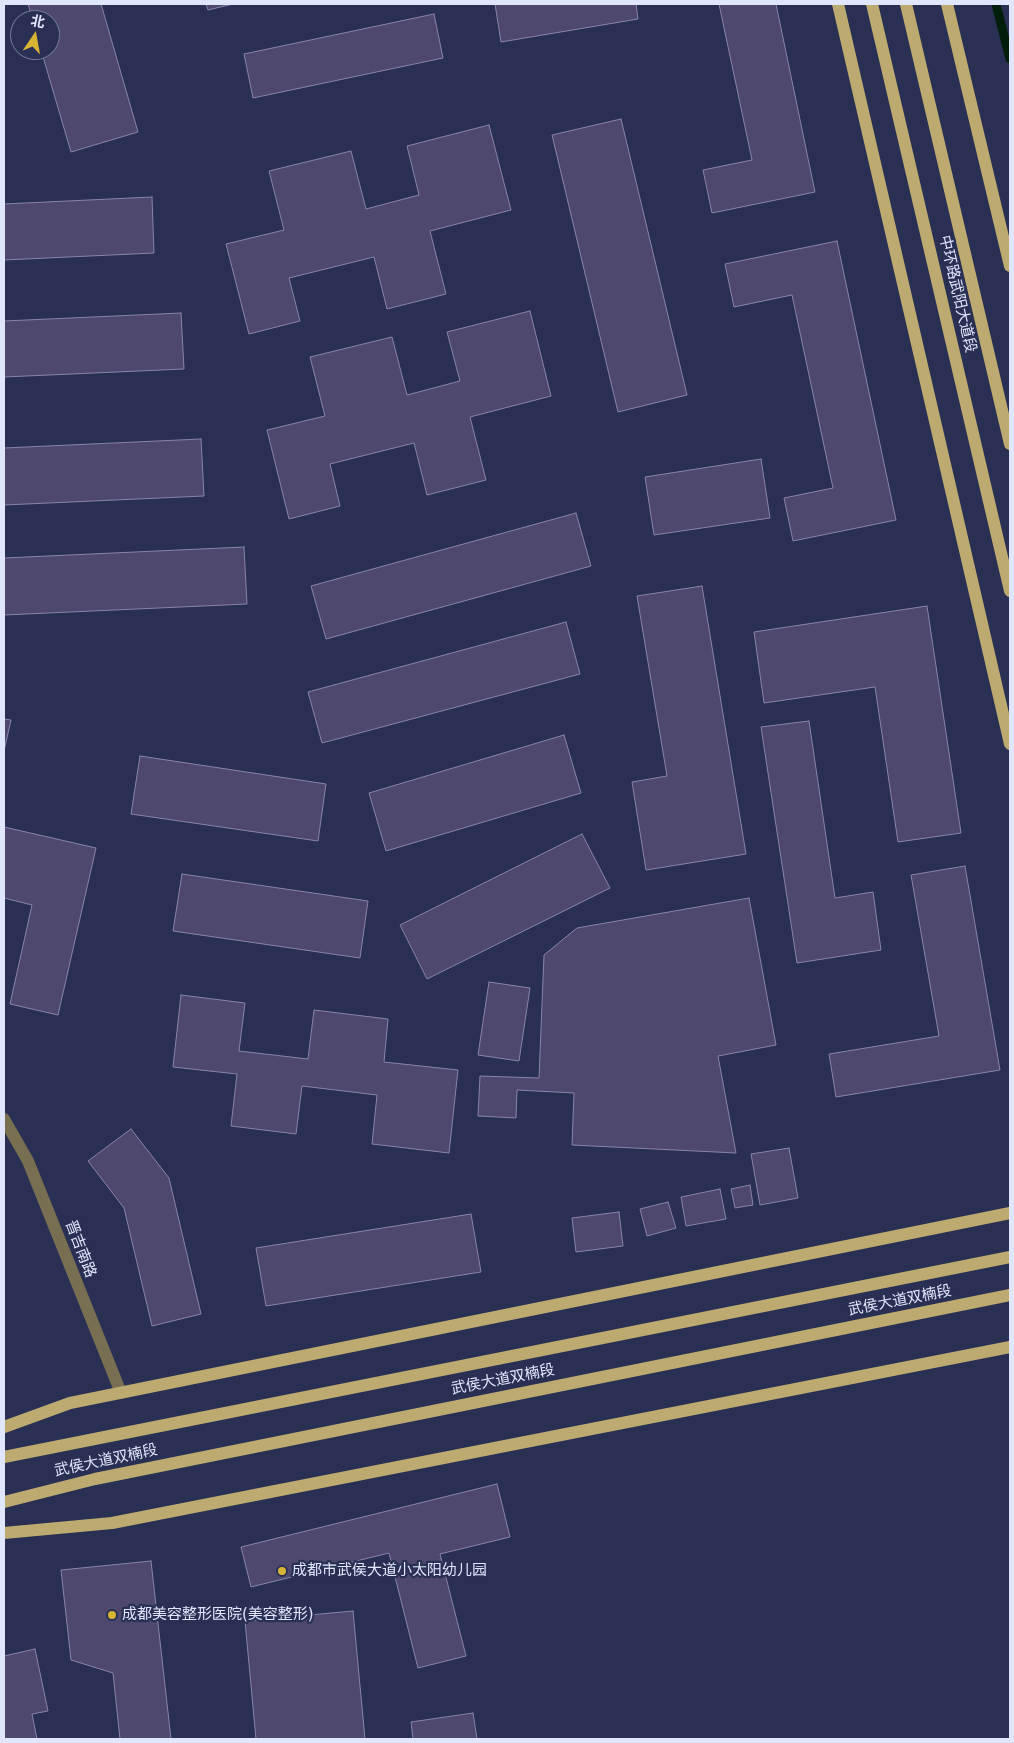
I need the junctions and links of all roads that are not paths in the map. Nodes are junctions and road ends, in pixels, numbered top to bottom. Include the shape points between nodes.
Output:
1 (838, 4) edge
2 (872, 4) edge
3 (906, 4) edge
4 (947, 4) edge
5 (1010, 266) edge
6 (1010, 444) edge
7 (1010, 591) edge
8 (1010, 744) edge
9 (4, 1119) edge
10 (1010, 1213) edge
11 (1010, 1257) edge
12 (1010, 1295) edge
13 (1010, 1347) edge
14 (120, 1393) junction
15 (4, 1426) edge
16 (4, 1457) edge
17 (4, 1502) edge
18 (4, 1533) edge

1 - 8 main road
2 - 7 main road, 中环路武阳大道段
3 - 6 main road, 中环路武阳大道段
4 - 5 main road
9 - 14 street, 晋吉南路 via 28,1161
10 - 14 main road
11 - 16 main road, 武侯大道双楠段
12 - 17 main road, 武侯大道双楠段 via 95,1479
13 - 18 main road via 112,1523
14 - 15 main road via 70,1402

